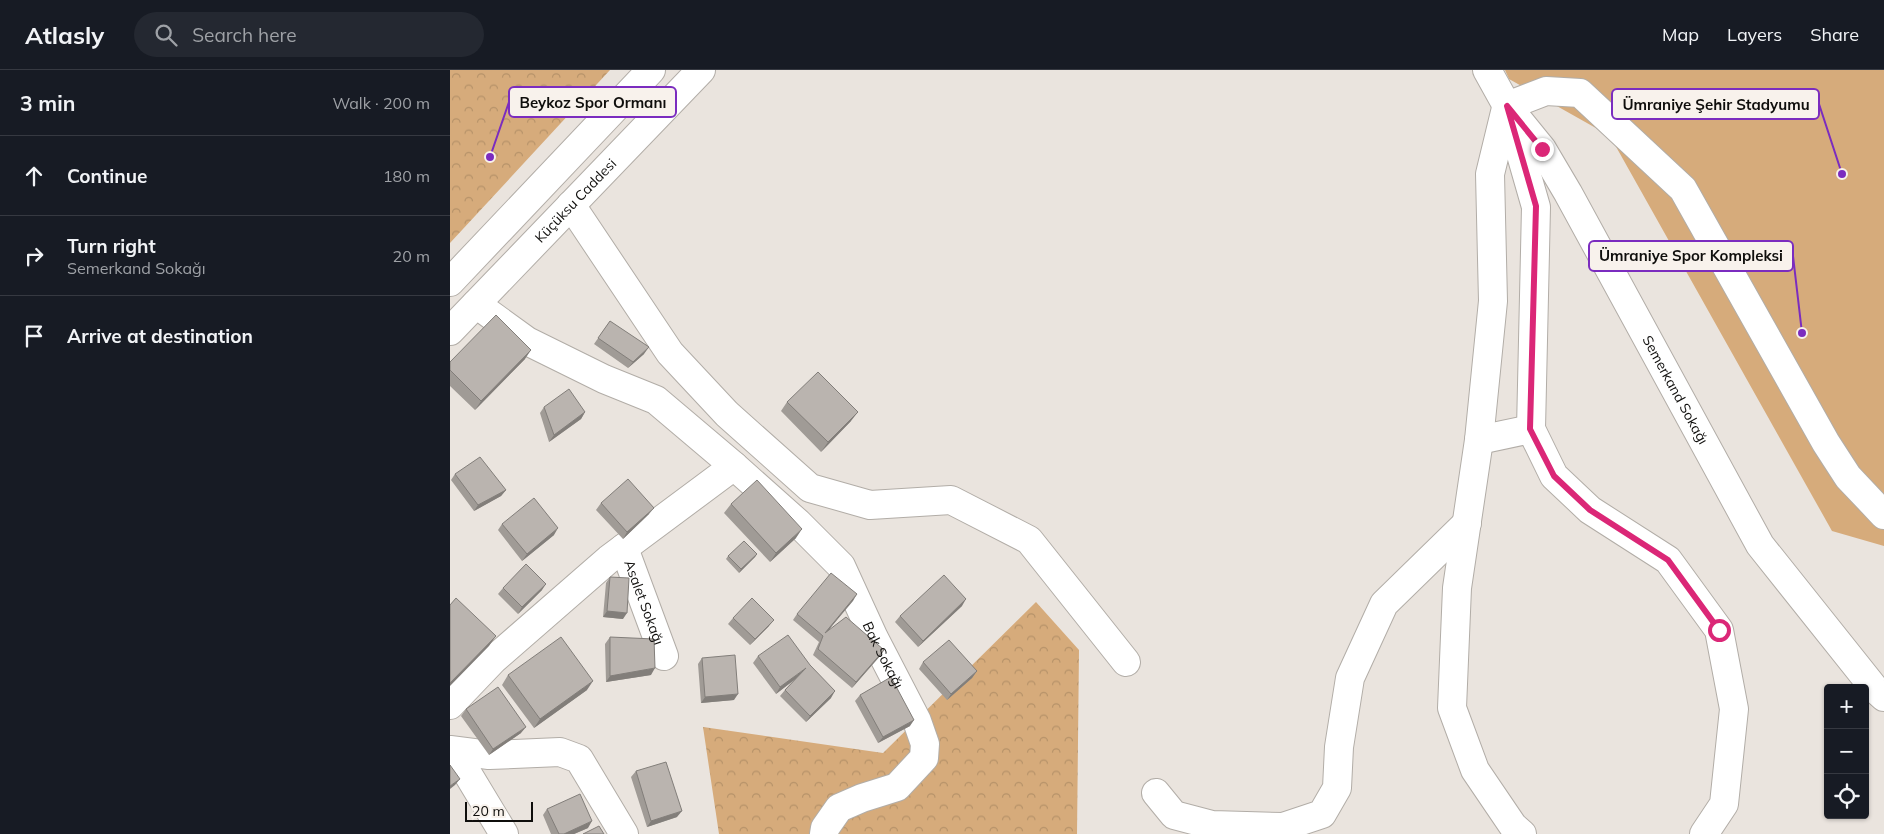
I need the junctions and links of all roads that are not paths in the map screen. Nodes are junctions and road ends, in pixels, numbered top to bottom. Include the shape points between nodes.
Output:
1 (651, 70) edge
2 (701, 70) edge
3 (1487, 70) edge
4 (1507, 106) junction
5 (548, 180) junction
6 (571, 205) junction
7 (450, 282) edge
8 (476, 304) junction
9 (450, 331) edge
10 (1530, 429) junction
11 (1479, 440) junction
12 (734, 466) junction
13 (1884, 515) edge
14 (1467, 523) junction
15 (624, 548) junction
16 (664, 656) dead end
17 (1126, 662) dead end
18 (1879, 692) edge
19 (450, 705) edge
20 (1884, 715) edge
21 (450, 752) edge
22 (1156, 793) dead end
23 (504, 834) edge
24 (624, 834) edge
25 (824, 834) edge
26 (1522, 834) edge
27 (1704, 834) edge

1 - 5 street
2 - 6 street, Küçüksu Caddesi
3 - 4 street, Semerkand Sokağı
4 - 10 street via 1536,206
4 - 11 street via 1490,174 1493,301
4 - 13 street via 1546,91 1580,93 1683,189 1826,443 1848,477
4 - 18 street, Semerkand Sokağı via 1542,149 1564,186 1760,545
5 - 6 street
5 - 7 street
6 - 8 street, Küçüksu Caddesi
6 - 17 street via 670,354 726,414 810,488 870,505 952,500 1029,540
8 - 9 street, Küçüksu Caddesi
8 - 12 street, Bak Sokağı via 528,341 604,380 656,400
10 - 11 street
10 - 27 street via 1554,476 1590,510 1668,560 1719,630 1734,709 1724,804
11 - 14 street
12 - 15 street
12 - 25 street, Bak Sokağı via 841,566 917,721 925,744 924,758 897,787 839,808
14 - 22 street via 1384,604 1350,678 1339,747 1337,788 1322,814 1283,827 1212,825 1174,815
14 - 26 street via 1457,588 1452,708 1474,770
15 - 16 street, Asalet Sokağı
15 - 19 street via 494,660
18 - 20 street, Semerkand Sokağı
21 - 23 street
21 - 24 street via 489,756 560,752 579,759

